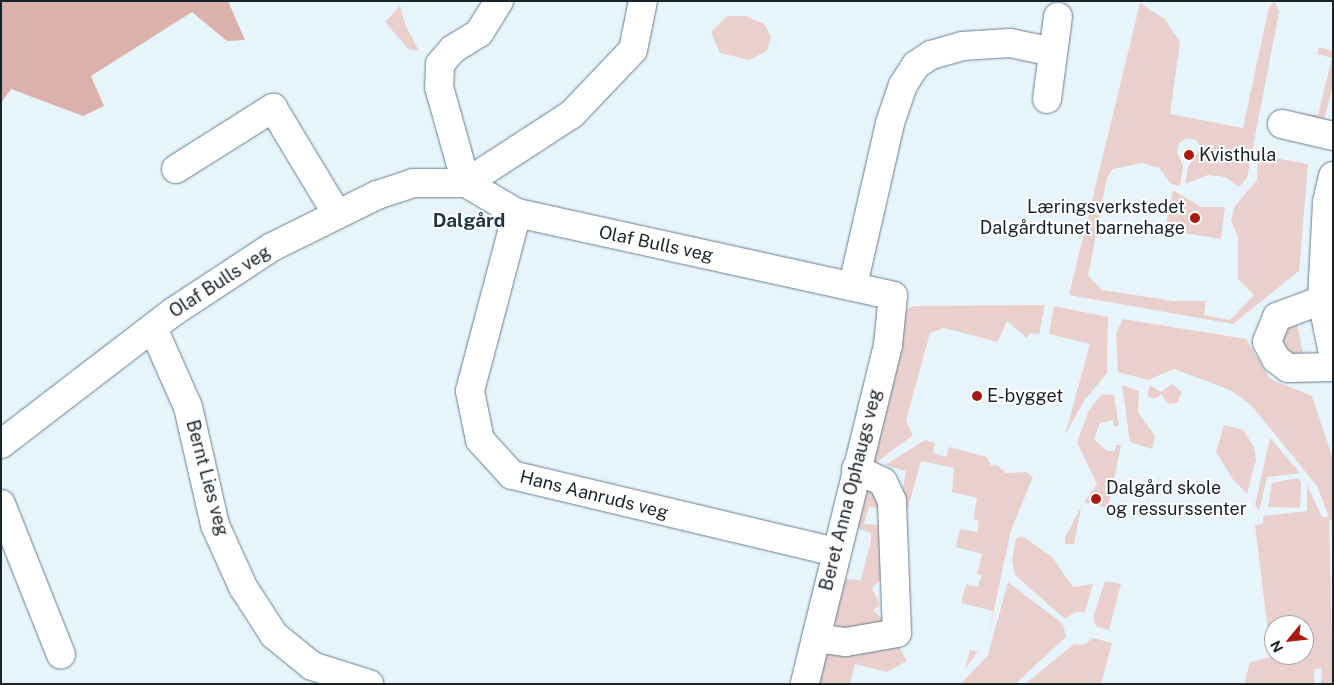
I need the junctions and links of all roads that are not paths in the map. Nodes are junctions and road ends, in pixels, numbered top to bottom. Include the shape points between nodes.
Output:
1 (499, 1) edge
2 (643, 1) edge
3 (1058, 17) dead end
4 (1053, 52) junction
5 (1047, 99) dead end
6 (1282, 124) dead end
7 (1333, 136) edge
8 (176, 169) dead end
9 (1333, 176) edge
10 (466, 184) junction
11 (517, 213) junction
12 (337, 214) junction
13 (852, 285) junction
14 (893, 296) joint
15 (1322, 300) junction
16 (153, 328) junction
17 (1333, 353) edge
18 (1333, 367) edge
19 (1, 444) edge
20 (856, 469) junction
21 (1, 504) edge
22 (834, 552) junction
23 (816, 638) junction
24 (61, 655) dead end
25 (369, 684) edge
26 (805, 684) edge

1 - 10 street via 479,33 453,49 440,64 439,86
2 - 10 street via 633,50 572,114
3 - 4 street
4 - 5 street
4 - 13 street via 1010,43 962,46 931,55 916,65 903,85 890,123
6 - 7 street
8 - 12 street via 273,108
9 - 15 street via 1327,203
10 - 11 street, Olaf Bulls veg
10 - 12 street, Olaf Bulls veg via 413,183
11 - 13 street, Olaf Bulls veg
11 - 22 street, Hans Aanruds veg via 470,391 480,440 512,475
12 - 16 street, Olaf Bulls veg via 272,247
13 - 14 street, Olaf Bulls veg
14 - 20 street, Beret Anna Ophaugs veg via 888,345
15 - 17 street
15 - 18 street via 1277,317 1267,342 1276,359 1288,368
16 - 19 street, Olaf Bulls veg
16 - 25 street, Bernt Lies veg via 188,407 215,525 243,587 274,635 312,666
20 - 22 street, Beret Anna Ophaugs veg
20 - 23 street via 883,482 892,500 897,632 846,642
21 - 24 street
22 - 23 street, Beret Anna Ophaugs veg
23 - 26 street, Beret Anna Ophaugs veg

